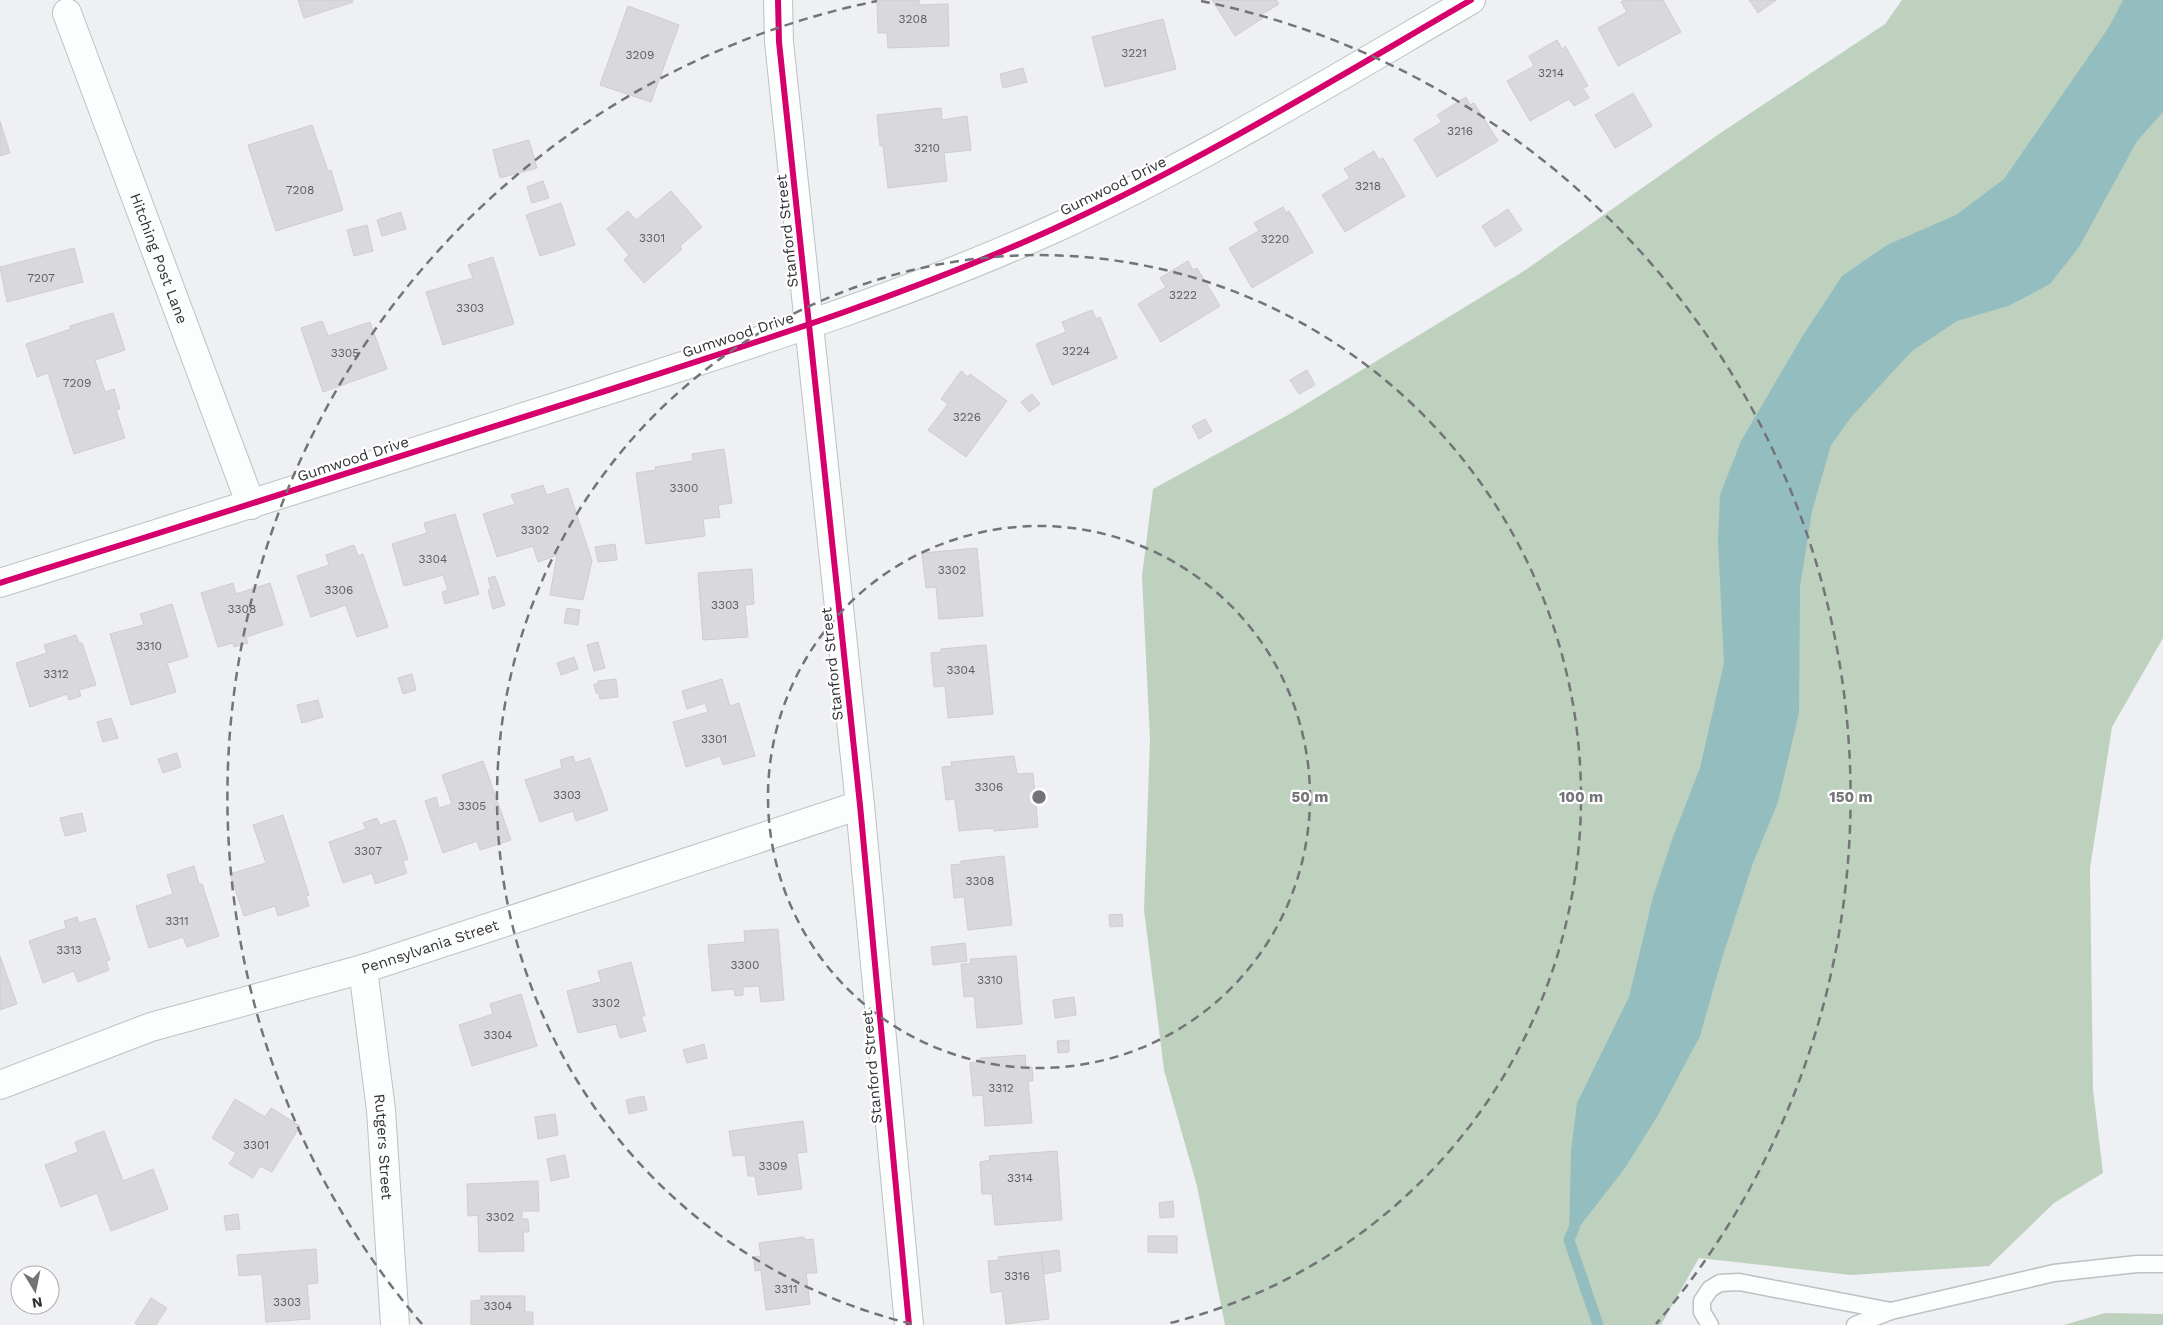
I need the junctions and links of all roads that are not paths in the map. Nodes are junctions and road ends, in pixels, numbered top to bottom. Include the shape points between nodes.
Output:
1 (778, 0) edge
2 (1471, 0) edge
3 (67, 13) dead end
4 (809, 325) junction
5 (251, 505) junction
6 (0, 583) edge
7 (860, 806) junction
8 (363, 970) junction
9 (0, 1085) edge
10 (2163, 1264) edge
11 (1891, 1311) junction
12 (395, 1325) edge
13 (909, 1325) edge
14 (1710, 1325) edge
15 (1855, 1325) edge

1 - 4 street, Stanford Street via 779,42
2 - 4 street, Gumwood Drive via 1145,186 928,282
3 - 5 street, Hitching Post Lane
4 - 5 street, Gumwood Drive
4 - 7 street, Stanford Street
5 - 6 street, Gumwood Drive
7 - 8 street, Pennsylvania Street
7 - 13 street, Stanford Street
8 - 9 street, Pennsylvania Street via 151,1028
8 - 12 street, Rutgers Street via 381,1110
10 - 11 lane via 2054,1273
11 - 14 lane via 1740,1282 1720,1283 1710,1289 1702,1301 1702,1312
11 - 15 lane

